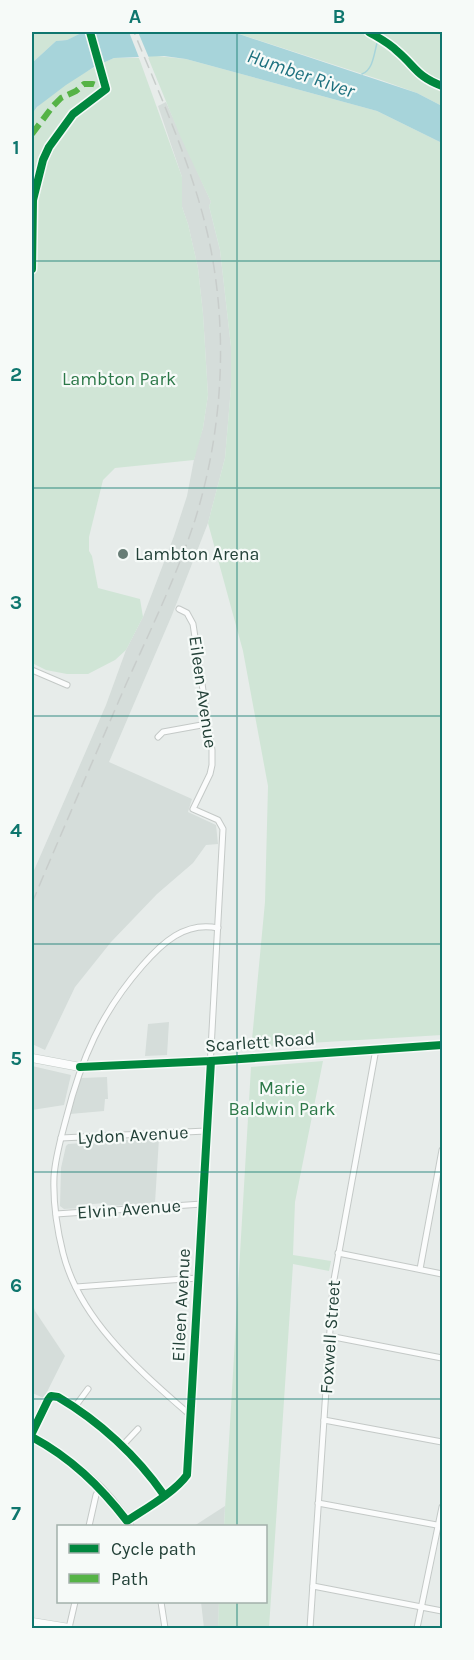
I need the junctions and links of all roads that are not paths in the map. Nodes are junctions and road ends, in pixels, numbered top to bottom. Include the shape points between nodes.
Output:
1 (179, 609) dead end
2 (32, 670) edge
3 (67, 685) dead end
4 (207, 724) junction
5 (158, 736) dead end
6 (218, 927) junction
7 (442, 1045) edge
8 (376, 1049) junction
9 (32, 1058) edge
10 (211, 1061) junction
11 (80, 1067) junction
12 (206, 1131) junction
13 (61, 1138) junction
14 (442, 1150) edge
15 (202, 1204) junction
16 (56, 1214) junction
17 (338, 1253) junction
18 (420, 1269) junction
19 (442, 1274) edge
20 (198, 1278) junction
21 (76, 1287) junction
22 (329, 1336) junction
23 (442, 1358) edge
24 (88, 1389) dead end
25 (74, 1408) junction
26 (190, 1415) junction
27 (324, 1420) junction
28 (138, 1429) dead end
29 (32, 1435) edge
30 (442, 1442) edge
31 (122, 1446) junction
32 (100, 1487) junction
33 (164, 1495) junction
34 (318, 1503) junction
35 (442, 1507) edge
36 (129, 1524) edge
37 (89, 1525) edge
38 (440, 1526) edge
39 (312, 1586) junction
40 (75, 1603) edge
41 (161, 1603) edge
42 (421, 1607) junction
43 (442, 1611) edge
44 (32, 1622) edge
45 (69, 1629) edge
46 (165, 1629) edge
47 (310, 1629) edge
48 (417, 1629) edge

1 - 4 street, Eileen Avenue via 187,613 193,624
2 - 3 street
4 - 5 street
4 - 6 street, Eileen Avenue via 212,765 193,809 222,825
6 - 10 street, Eileen Avenue
6 - 11 street via 193,927 167,940 153,953 108,1010
7 - 8 main road, Scarlett Road
8 - 10 main road, Scarlett Road
8 - 17 street, Foxwell Street
9 - 11 main road, Scarlett Road
10 - 11 main road, Scarlett Road
10 - 12 street, Eileen Avenue
11 - 13 street
12 - 13 street, Lydon Avenue
12 - 15 street, Eileen Avenue
13 - 16 street via 54,1175
14 - 18 street
15 - 16 street, Elvin Avenue
15 - 20 street, Eileen Avenue
16 - 21 street via 63,1255
17 - 18 street
17 - 22 street, Foxwell Street
18 - 19 street
20 - 21 street
20 - 26 street, Eileen Avenue
21 - 26 street via 96,1323 129,1361
22 - 23 street
22 - 27 street, Foxwell Street
24 - 25 street
25 - 29 street via 51,1396
25 - 31 street
26 - 33 street, Eileen Avenue via 187,1474
27 - 30 street
27 - 34 street, Foxwell Street
28 - 31 street
29 - 32 street
31 - 33 street
32 - 36 street
32 - 37 street
33 - 36 street, Eileen Avenue
34 - 38 street
34 - 39 street, Foxwell Street
35 - 38 street
38 - 42 street
39 - 42 street
39 - 47 street, Foxwell Street
40 - 45 street
41 - 46 street
42 - 43 street
42 - 48 street
44 - 45 main road

